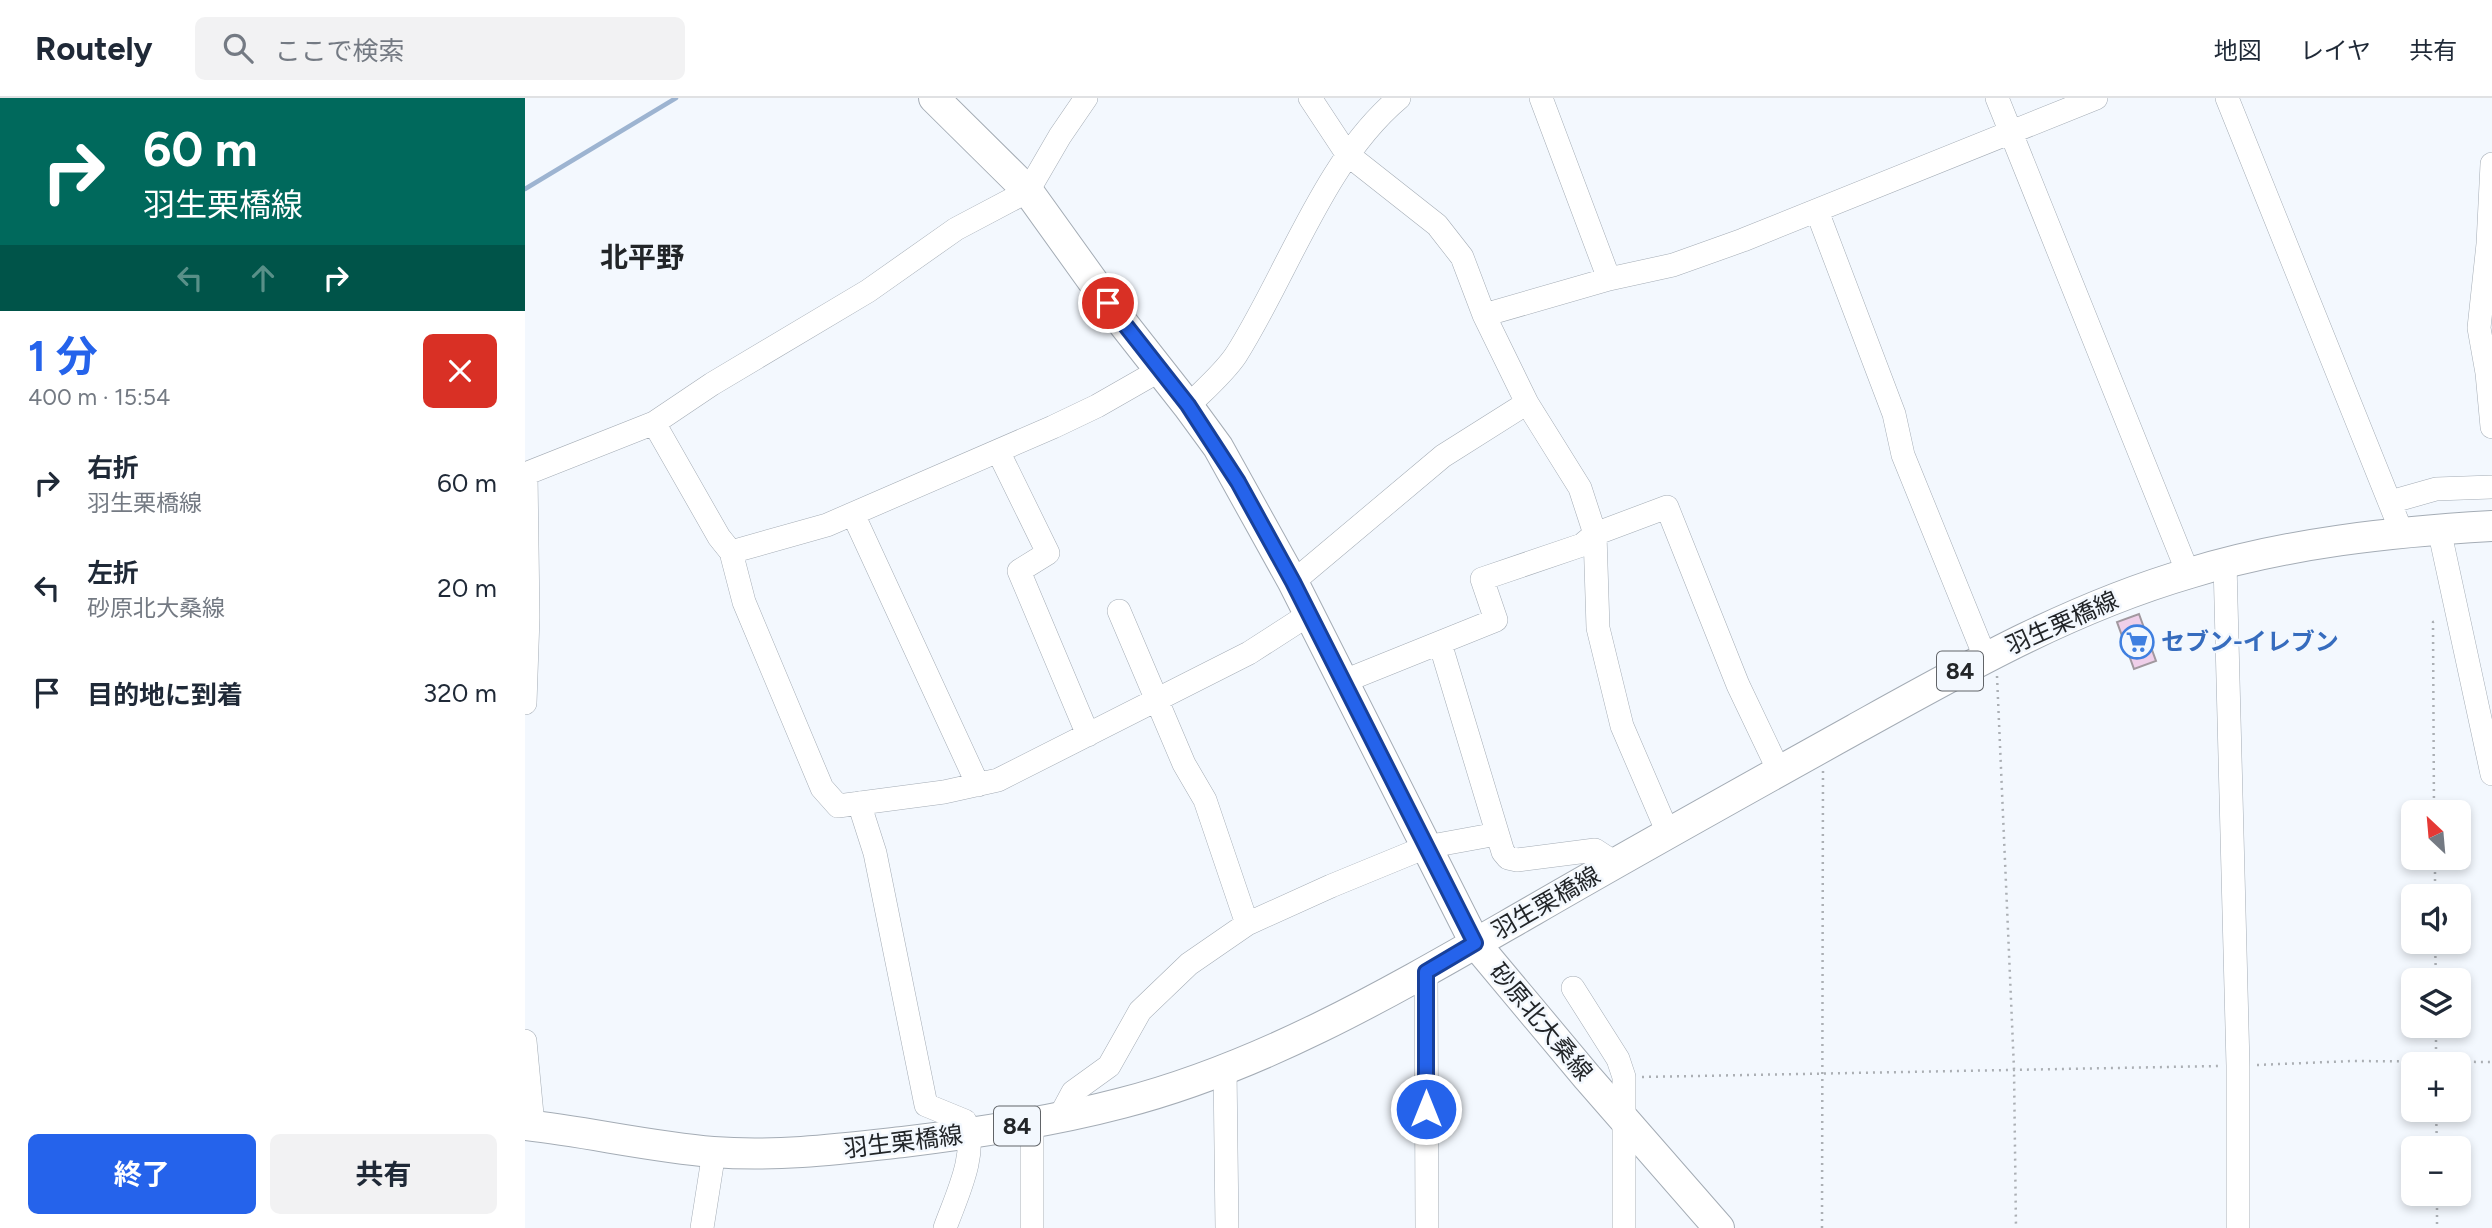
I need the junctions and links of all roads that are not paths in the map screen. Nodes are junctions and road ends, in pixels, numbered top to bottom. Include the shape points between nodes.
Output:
1 (934, 98) edge
2 (1086, 98) edge
3 (1310, 98) edge
4 (1399, 98) edge
5 (1541, 98) edge
6 (1997, 98) edge
7 (2096, 98) edge
8 (2227, 98) edge
9 (2011, 132) junction
10 (1347, 154) junction
11 (2492, 164) edge
12 (1028, 191) junction
13 (1817, 211) junction
14 (1609, 279) junction
15 (1484, 314) junction
16 (1160, 370) junction
17 (1527, 403) junction
18 (1188, 405) junction
19 (654, 423) junction
20 (2492, 427) edge
21 (998, 451) junction
22 (525, 474) edge
23 (2492, 487) edge
24 (2389, 502) junction
25 (853, 514) junction
26 (2492, 526) edge
27 (2439, 529) junction
28 (2402, 533) junction
29 (1595, 534) junction
30 (731, 552) junction
31 (2225, 563) junction
32 (2187, 573) junction
33 (1293, 582) junction
34 (1119, 611) dead end
35 (1308, 615) junction
36 (1440, 643) junction
37 (1991, 654) junction
38 (1342, 682) junction
39 (1158, 699) junction
40 (525, 703) edge
41 (1088, 734) junction
42 (1779, 771) junction
43 (2492, 774) edge
44 (978, 785) junction
45 (859, 803) junction
46 (1668, 833) junction
47 (1497, 834) junction
48 (1426, 847) junction
49 (1615, 863) junction
50 (1247, 924) junction
51 (1475, 943) junction
52 (1426, 972) junction
53 (1573, 988) dead end
54 (525, 1041) edge
55 (1225, 1068) junction
56 (1623, 1119) junction
57 (1045, 1120) junction
58 (529, 1125) edge
59 (971, 1133) junction
60 (714, 1152) junction
61 (702, 1228) edge
62 (945, 1228) edge
63 (1032, 1228) edge
64 (1227, 1228) edge
65 (1427, 1228) edge
66 (1624, 1228) edge
67 (1719, 1228) edge
68 (2238, 1228) edge

1 - 12 main road, 砂原北大桑線
2 - 12 street
3 - 10 street
4 - 10 street
5 - 14 street
6 - 9 street
7 - 9 street
8 - 24 street
9 - 13 street
9 - 32 street
10 - 15 street via 1437,225 1462,257
10 - 18 street via 1235,357
11 - 20 street via 2479,328
12 - 16 main road, 砂原北大桑線
12 - 19 street via 957,229 868,292
13 - 14 street via 1673,265
13 - 37 street via 1894,414 1903,455
14 - 15 street
15 - 17 street
16 - 18 main road, 砂原北大桑線
16 - 21 street via 1097,406
17 - 29 street via 1580,488
17 - 33 street via 1443,456
18 - 33 main road, 砂原北大桑線 via 1217,447
19 - 22 street
19 - 30 street
21 - 25 street
21 - 41 street via 1048,554 1019,571
22 - 40 street
23 - 24 street via 2436,489
24 - 28 street
25 - 30 street
25 - 44 street
26 - 27 main road, 羽生栗橋線 / 84
27 - 28 main road, 羽生栗橋線 / 84
27 - 43 street
28 - 31 main road, 羽生栗橋線 / 84
29 - 36 street via 1582,545 1482,579 1496,620
29 - 42 street via 1667,507 1738,685
29 - 46 street via 1598,628 1622,726
30 - 45 street via 744,603 822,789 838,806
31 - 32 main road, 羽生栗橋線 / 84
31 - 68 street
32 - 37 main road, 羽生栗橋線 / 84 via 2113,599
33 - 35 main road, 砂原北大桑線
34 - 39 street
35 - 38 main road, 砂原北大桑線
35 - 39 street via 1249,653
36 - 38 street
36 - 47 street
37 - 42 main road, 羽生栗橋線 / 84
38 - 48 main road, 砂原北大桑線
39 - 41 street
39 - 50 street via 1184,764 1205,800
41 - 44 street via 998,780
42 - 46 main road, 羽生栗橋線 / 84
44 - 45 street
45 - 59 street via 875,853 926,1105 965,1121
46 - 49 main road, 羽生栗橋線 / 84
47 - 48 street
47 - 49 street via 1508,858 1595,850
48 - 50 street
48 - 51 main road, 砂原北大桑線
49 - 51 main road, 羽生栗橋線 / 84
50 - 57 street via 1189,964 1140,1011 1109,1066
51 - 52 main road, 羽生栗橋線 / 84
51 - 56 main road, 砂原北大桑線
52 - 55 main road, 羽生栗橋線 / 84 via 1326,1025
52 - 65 street
53 - 56 street via 1625,1077
54 - 58 street
55 - 57 main road, 羽生栗橋線 / 84 via 1125,1102
55 - 64 street
56 - 66 street
56 - 67 main road, 砂原北大桑線
57 - 59 main road, 羽生栗橋線 / 84
57 - 63 street
58 - 60 main road, 羽生栗橋線 / 84
59 - 60 main road, 羽生栗橋線 / 84 via 815,1152
59 - 62 street
60 - 61 street

